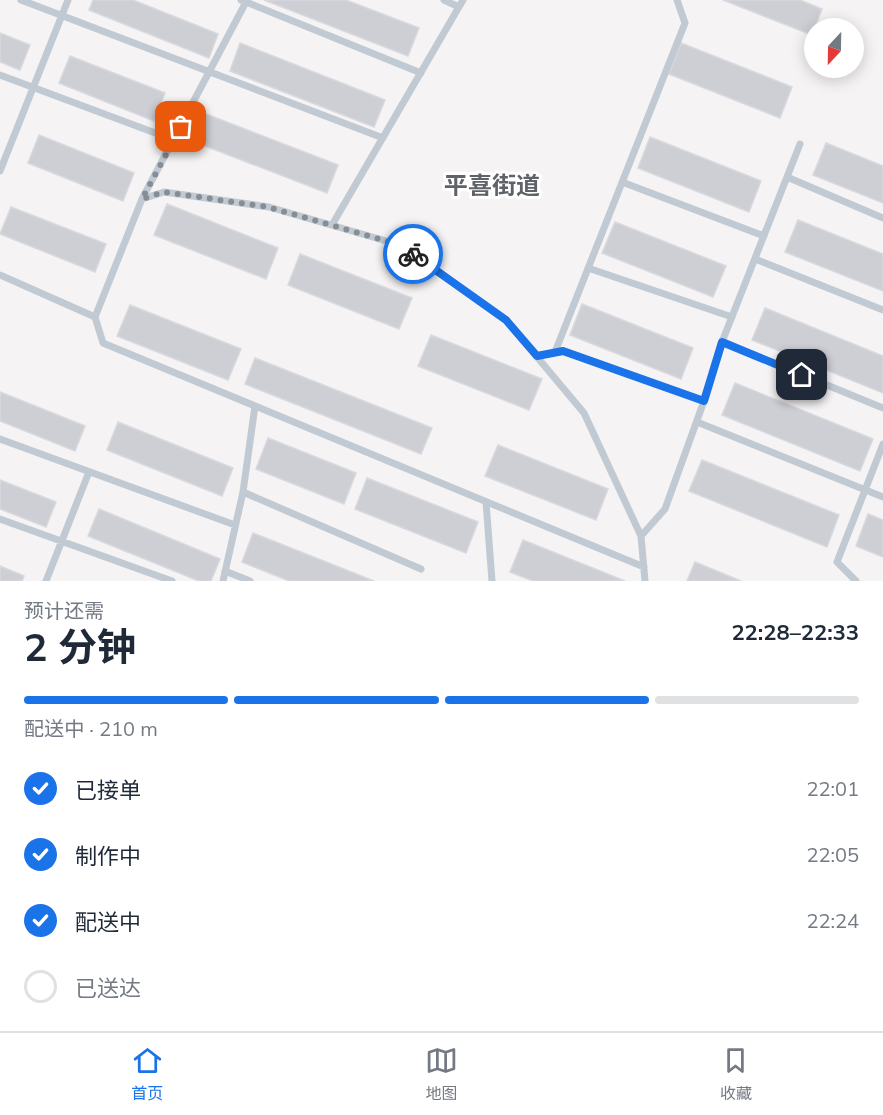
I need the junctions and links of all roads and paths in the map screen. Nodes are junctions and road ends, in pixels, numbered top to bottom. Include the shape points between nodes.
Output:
1 (21, 0) edge
2 (68, 0) edge
3 (444, 0) edge
4 (677, 0) edge
5 (245, 1) edge
6 (461, 3) edge
7 (62, 15) junction
8 (209, 73) junction
9 (421, 73) junction
10 (0, 75) edge
11 (33, 88) junction
12 (383, 138) junction
13 (174, 140) junction
14 (800, 144) dead end
15 (0, 171) edge
16 (787, 177) junction
17 (622, 182) junction
18 (142, 199) junction
19 (883, 218) edge
20 (332, 225) junction
21 (764, 236) junction
22 (755, 259) junction
23 (588, 268) junction
24 (0, 275) edge
25 (883, 310) edge
26 (95, 317) junction
27 (732, 317) junction
28 (722, 342) junction
29 (555, 352) junction
30 (537, 356) junction
31 (704, 401) junction
32 (255, 406) junction
33 (883, 408) edge
34 (697, 422) junction
35 (0, 439) edge
36 (883, 444) edge
37 (89, 472) junction
38 (865, 490) junction
39 (243, 492) junction
40 (883, 497) edge
41 (486, 502) junction
42 (0, 519) edge
43 (236, 525) junction
44 (641, 536) junction
45 (62, 542) junction
46 (644, 567) junction
47 (421, 569) dead end
48 (225, 571) junction
49 (46, 581) edge
50 (172, 581) edge
51 (223, 581) edge
52 (250, 581) edge
53 (492, 581) edge
54 (645, 581) edge
55 (857, 581) edge

1 - 7 lane
2 - 7 lane
3 - 6 lane
4 - 17 lane via 685,23
5 - 8 lane
5 - 9 lane
6 - 9 lane
7 - 8 lane
7 - 11 lane
8 - 12 lane
8 - 13 lane
9 - 12 lane
10 - 11 lane
11 - 13 lane
11 - 15 lane
12 - 20 lane
13 - 18 lane
14 - 16 lane
16 - 19 lane
16 - 21 lane
17 - 21 lane
17 - 23 lane
18 - 20 lane via 164,192 268,207
18 - 26 lane
20 - 30 lane via 400,245 506,320
21 - 22 lane
22 - 25 lane
22 - 27 lane
23 - 27 lane
23 - 29 lane
24 - 26 lane
26 - 32 lane via 103,343
27 - 28 lane
28 - 31 lane
28 - 33 lane
29 - 30 lane
29 - 31 lane via 563,351
30 - 44 lane via 584,413
31 - 34 lane
32 - 39 lane
32 - 41 lane
34 - 38 lane
34 - 44 lane via 665,509
35 - 37 lane
36 - 38 lane
37 - 43 lane
37 - 45 lane
38 - 40 lane
38 - 55 lane via 837,562
39 - 43 lane
39 - 47 lane
41 - 46 lane
41 - 53 lane
42 - 45 lane
43 - 48 lane
44 - 46 lane
45 - 49 lane
45 - 50 lane
46 - 54 lane
48 - 51 lane
48 - 52 lane

